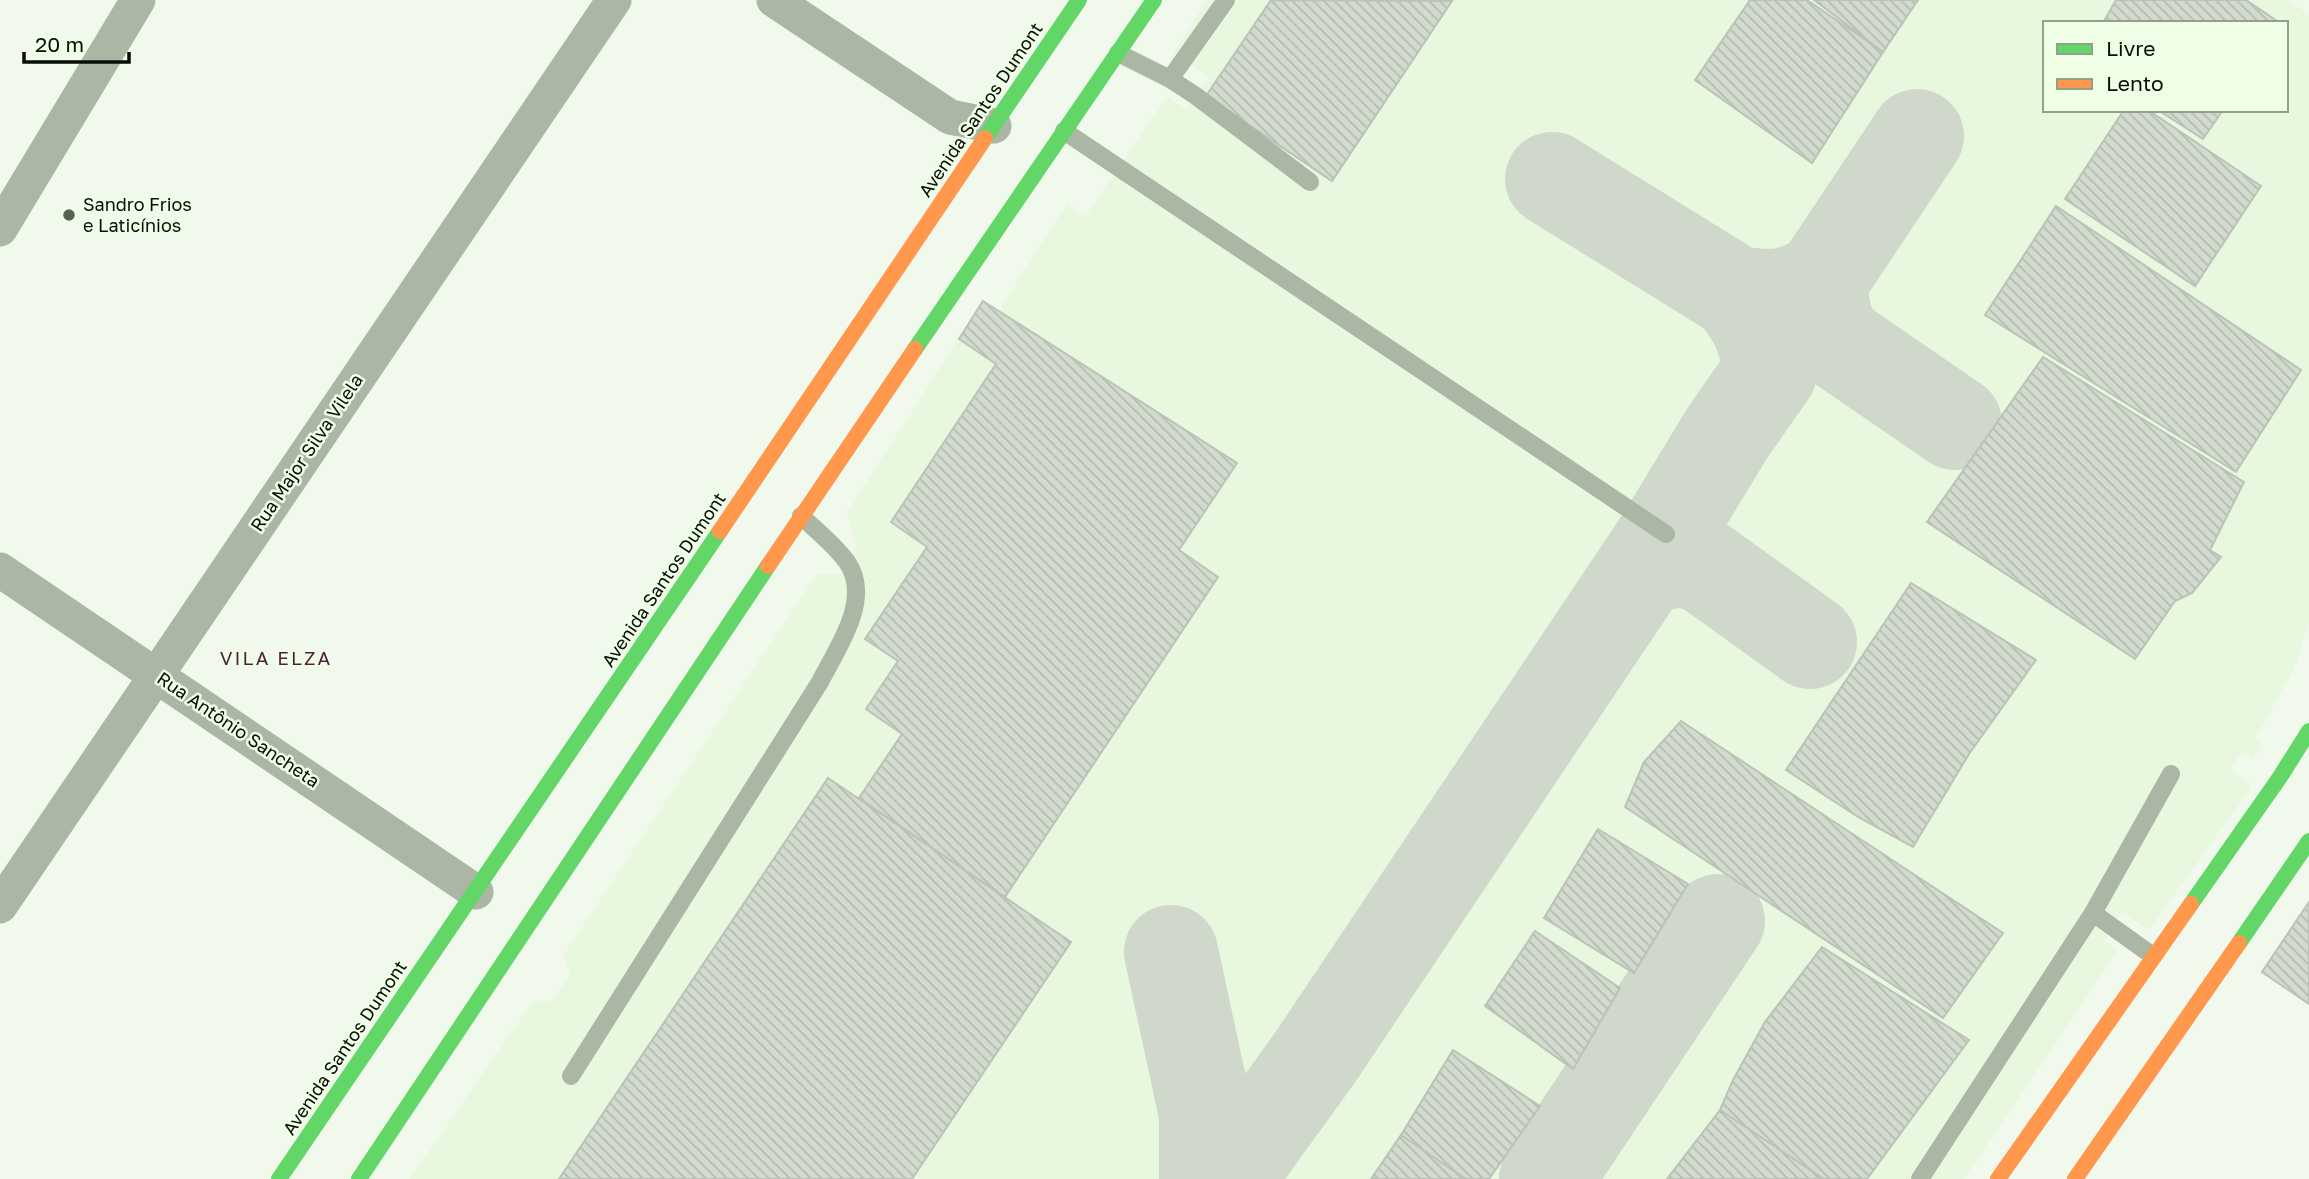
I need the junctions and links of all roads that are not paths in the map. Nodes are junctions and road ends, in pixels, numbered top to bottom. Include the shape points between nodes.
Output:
1 (138, 0) edge
2 (614, 0) edge
3 (774, 0) edge
4 (1079, 0) edge
5 (1153, 0) edge
6 (1226, 0) edge
7 (1118, 53) junction
8 (1170, 79) junction
9 (1002, 128) junction
10 (1055, 138) junction
11 (1311, 182) dead end
12 (0, 229) edge
13 (801, 516) junction
14 (1666, 534) dead end
15 (0, 570) edge
16 (158, 675) junction
17 (2309, 731) edge
18 (2171, 774) dead end
19 (2309, 841) edge
20 (476, 892) junction
21 (0, 906) edge
22 (2093, 914) junction
23 (2153, 956) junction
24 (571, 1076) dead end
25 (279, 1179) edge
26 (359, 1179) edge
27 (1920, 1179) edge
28 (1998, 1179) edge
29 (2075, 1179) edge

1 - 12 street
2 - 16 street, Rua Major Silva Vilela
3 - 9 street via 950,117
4 - 9 main road, Avenida Santos Dumont
5 - 7 main road
6 - 8 lane
7 - 8 lane
7 - 10 main road
8 - 11 lane
9 - 20 main road, Avenida Santos Dumont
10 - 13 main road
10 - 14 lane
13 - 24 lane via 848,562 857,588 849,625 820,682
13 - 26 main road
15 - 16 street, Rua Antônio Sancheta
16 - 20 street, Rua Antônio Sancheta
16 - 21 street, Rua Major Silva Vilela
17 - 23 main road
18 - 22 lane
19 - 29 main road
20 - 25 main road, Avenida Santos Dumont
22 - 23 lane
22 - 27 lane
23 - 28 main road

